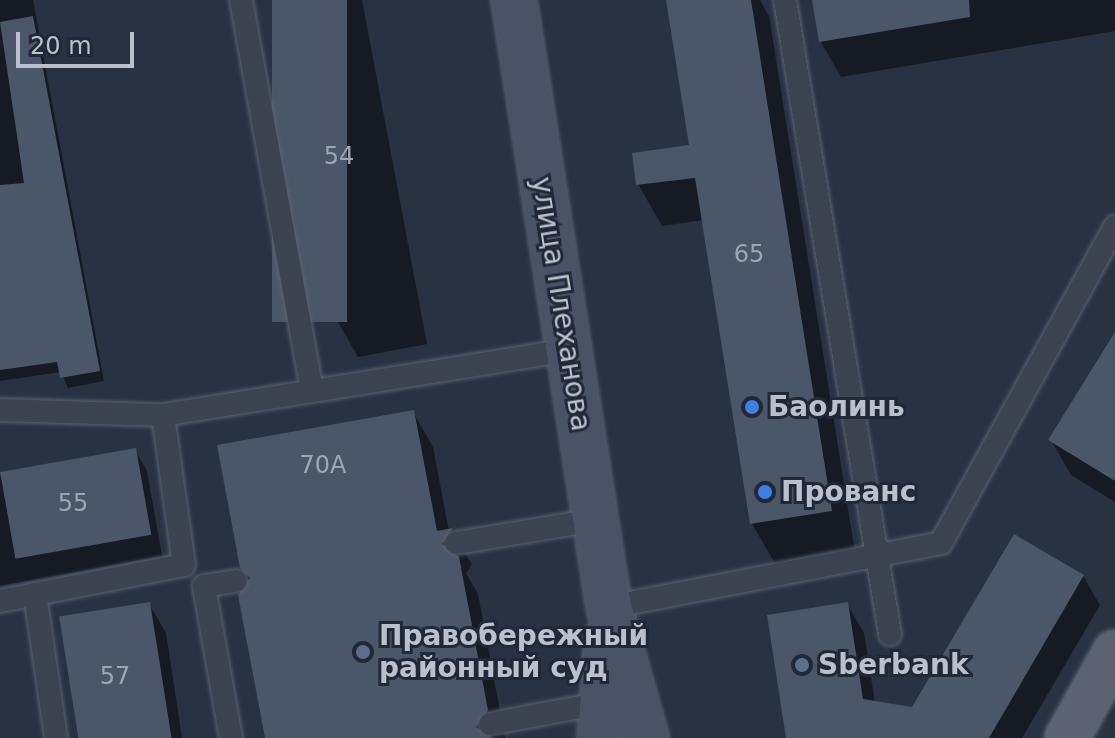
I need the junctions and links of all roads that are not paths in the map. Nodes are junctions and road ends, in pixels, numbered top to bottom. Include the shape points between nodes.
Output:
1 (241, 0) edge
2 (514, 0) edge
3 (785, 0) edge
4 (1115, 227) edge
5 (568, 350) junction
6 (312, 390) junction
7 (0, 410) edge
8 (163, 415) junction
9 (595, 520) junction
10 (456, 543) dead end
11 (878, 556) junction
12 (236, 581) dead end
13 (35, 594) junction
14 (0, 601) edge
15 (609, 607) junction
16 (890, 634) dead end
17 (1115, 652) edge
18 (601, 721) edge
19 (490, 724) dead end
20 (56, 738) edge
21 (231, 738) edge
22 (646, 738) edge
23 (1067, 738) edge

1 - 6 lane
2 - 5 main road, улица Плеханова
3 - 11 lane
4 - 11 lane via 941,543
5 - 6 lane
5 - 9 main road, улица Плеханова
6 - 8 lane
7 - 8 lane
8 - 13 lane via 184,565
9 - 10 lane
9 - 15 main road, улица Плеханова
11 - 15 lane
11 - 16 lane
12 - 21 lane via 204,586
13 - 14 lane
13 - 20 lane
15 - 18 main road, улица Плеханова
15 - 22 main road, улица Плеханова
17 - 23 main road
18 - 19 lane

